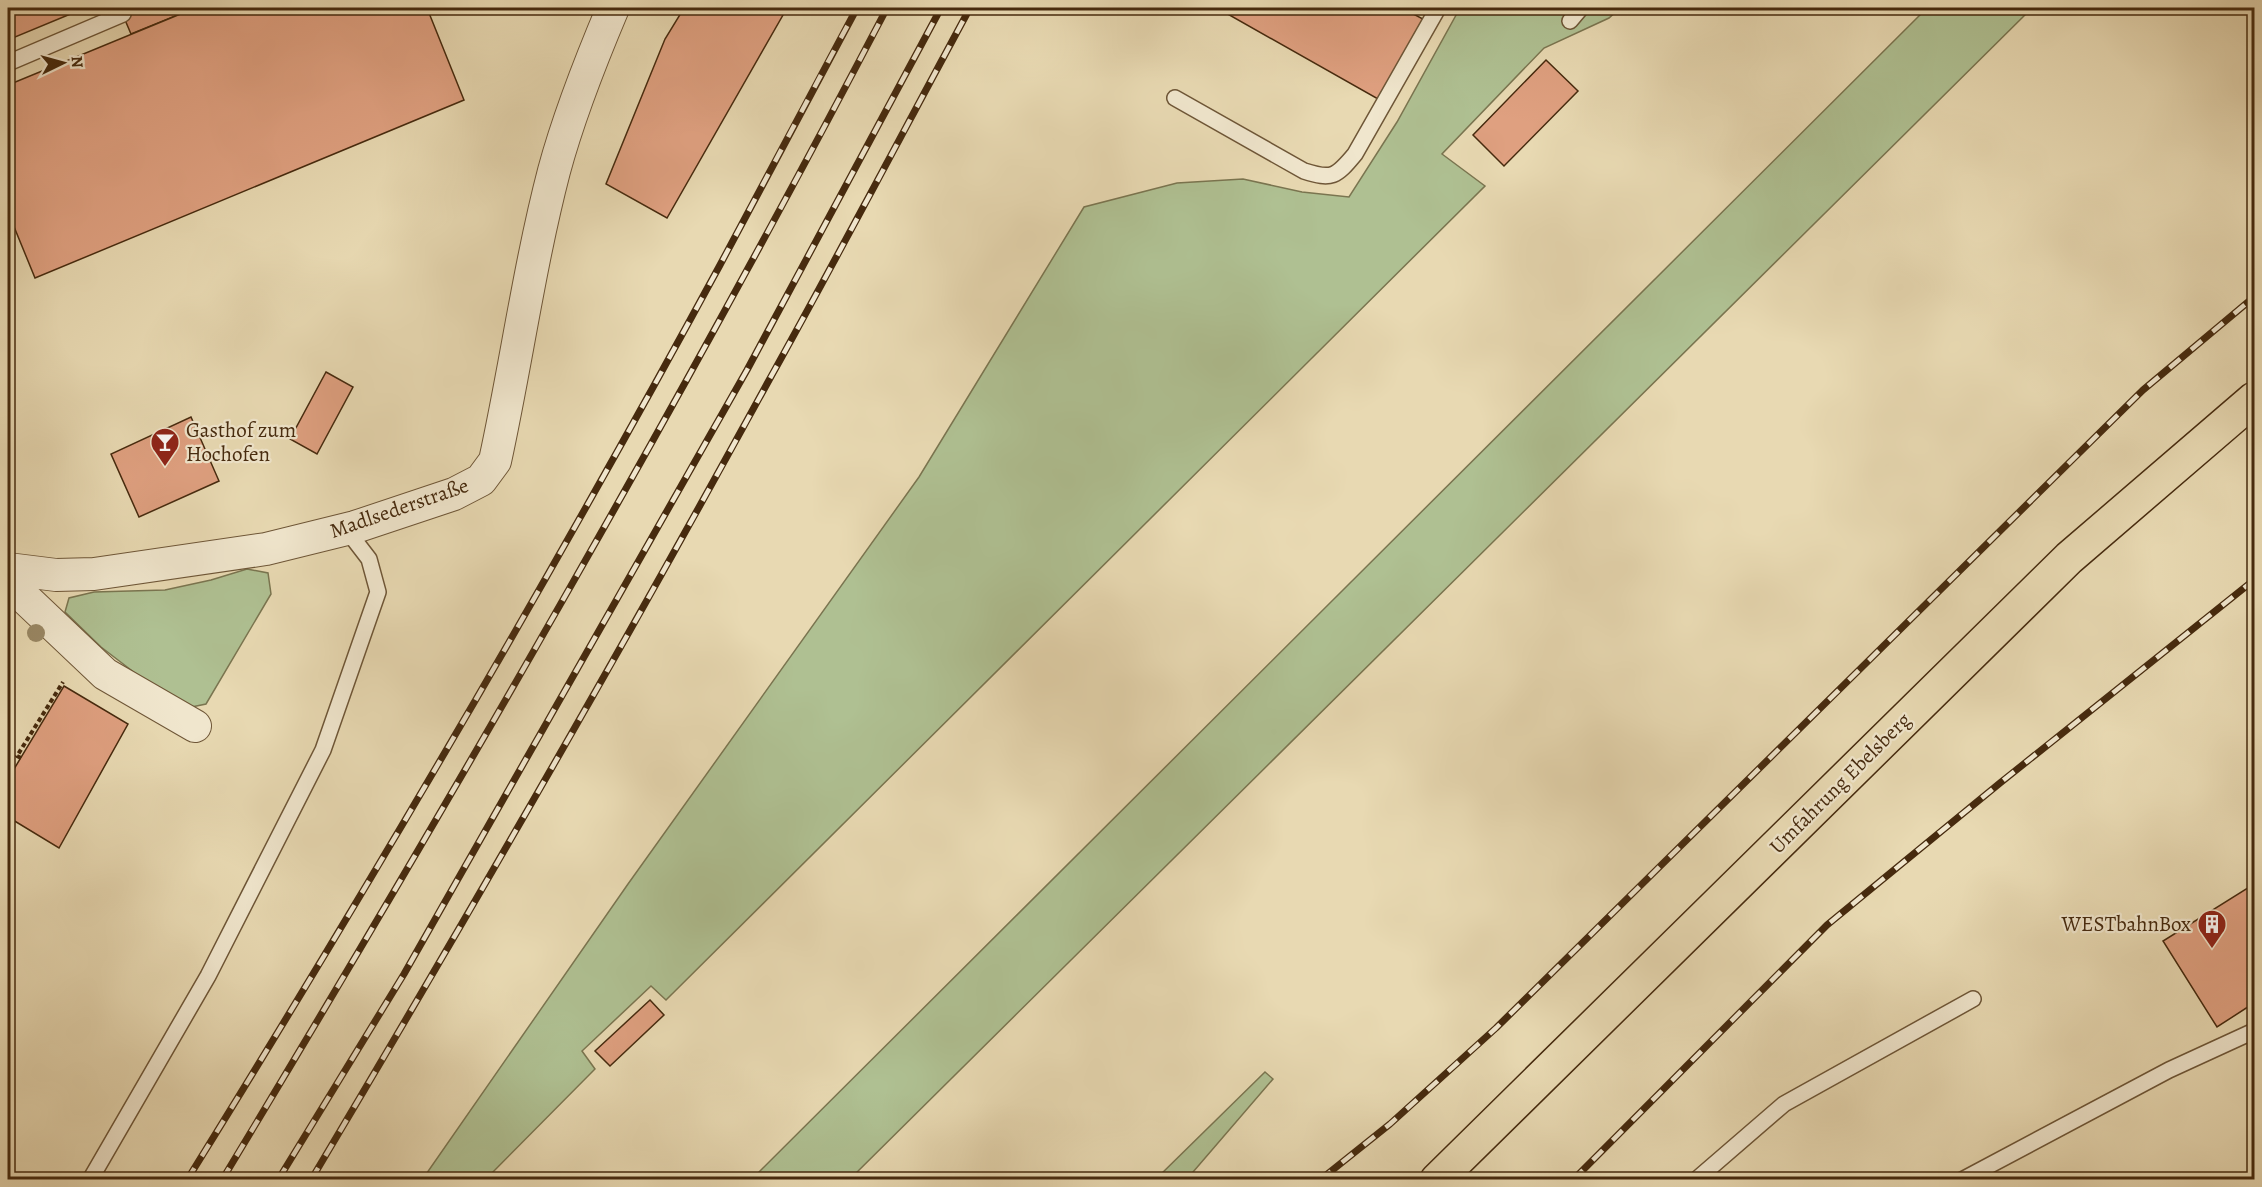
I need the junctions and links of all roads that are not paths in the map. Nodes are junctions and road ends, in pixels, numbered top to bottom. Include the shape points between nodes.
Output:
1 (613, 8) edge
2 (1438, 8) edge
3 (1581, 8) edge
4 (123, 14) dead end
5 (1570, 21) dead end
6 (8, 63) edge
7 (1175, 98) dead end
8 (2254, 399) edge
9 (346, 529) junction
10 (8, 569) edge
11 (8, 582) edge
12 (195, 726) dead end
13 (1973, 999) dead end
14 (2254, 1032) edge
15 (90, 1179) edge
16 (1437, 1179) edge
17 (1696, 1179) edge
18 (1962, 1179) edge

1 - 9 street, Madlsederstraße via 591,59 555,169 526,294 495,461 481,480 454,494
2 - 7 lane via 1355,154 1341,170 1324,177 1304,171
3 - 5 lane
4 - 6 lane
8 - 16 main road, Umfahrung Ebelsberg via 2069,558
9 - 10 street, Madlsederstraße via 266,549 94,574 56,575
9 - 15 lane via 369,559 378,592 323,750 208,976
11 - 12 street via 105,674
13 - 17 lane via 1784,1104
14 - 18 lane via 2169,1070

